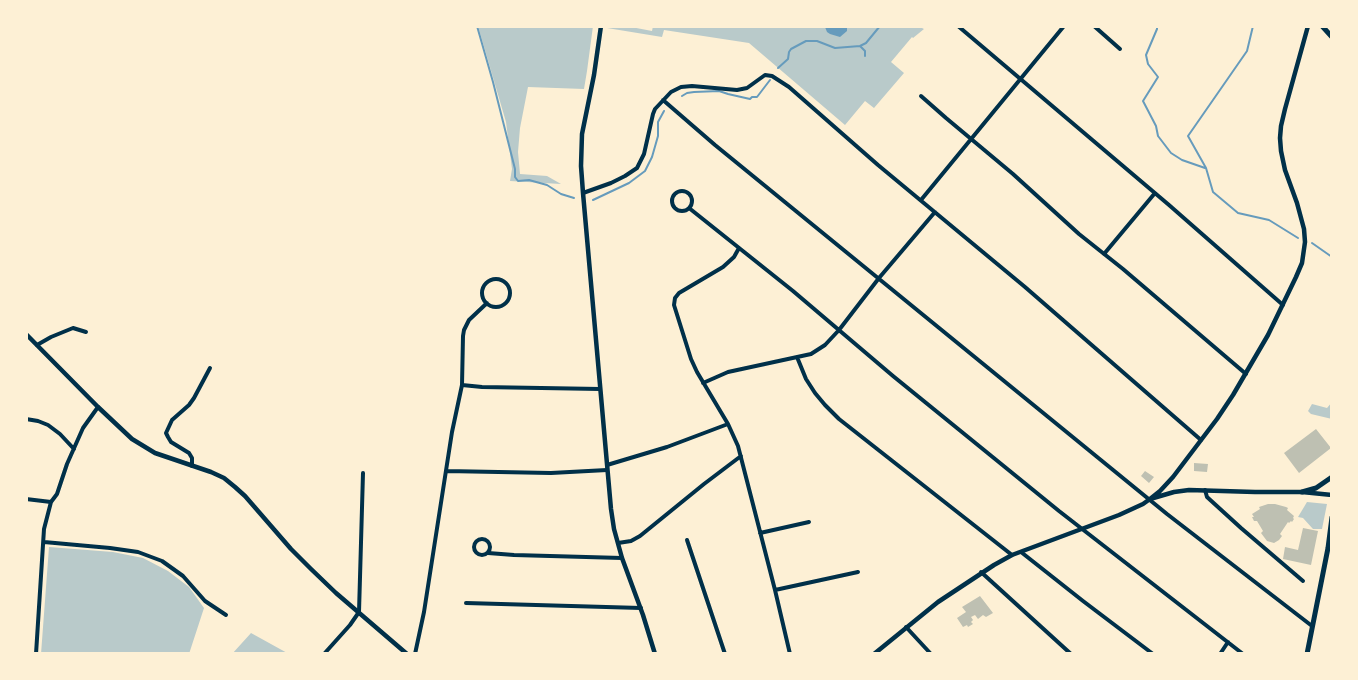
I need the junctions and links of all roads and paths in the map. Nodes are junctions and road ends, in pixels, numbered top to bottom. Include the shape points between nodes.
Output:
1 (601, 26) edge
2 (958, 26) edge
3 (1064, 26) edge
4 (1094, 26) edge
5 (1308, 26) edge
6 (1322, 26) edge
7 (1332, 37) edge
8 (1120, 48) dead end
9 (1021, 79) junction
10 (920, 96) dead end
11 (663, 100) junction
12 (970, 139) junction
13 (583, 193) junction
14 (1155, 193) junction
15 (921, 200) junction
16 (689, 208) junction
17 (935, 212) junction
18 (739, 248) junction
19 (1104, 254) junction
20 (879, 278) junction
21 (487, 303) junction
22 (1283, 305) junction
23 (839, 330) junction
24 (86, 332) dead end
25 (26, 334) edge
26 (37, 345) junction
27 (797, 357) junction
28 (210, 368) dead end
29 (1246, 374) junction
30 (703, 383) junction
31 (462, 385) junction
32 (600, 389) junction
33 (98, 407) junction
34 (26, 419) edge
35 (728, 424) junction
36 (1201, 440) junction
37 (74, 449) junction
38 (741, 456) junction
39 (192, 466) junction
40 (607, 468) junction
41 (446, 471) junction
42 (363, 473) dead end
43 (1332, 477) edge
44 (1205, 490) junction
45 (1302, 492) junction
46 (1332, 495) edge
47 (26, 499) edge
48 (1150, 499) junction
49 (52, 502) junction
50 (1332, 517) edge
51 (809, 522) dead end
52 (1082, 529) junction
53 (760, 533) junction
54 (1332, 538) edge
55 (687, 540) dead end
56 (44, 542) junction
57 (618, 543) junction
58 (1328, 548) junction
59 (488, 552) junction
60 (1020, 552) junction
61 (1012, 555) junction
62 (622, 558) junction
63 (858, 572) dead end
64 (981, 572) junction
65 (1303, 580) dead end
66 (775, 590) junction
67 (466, 603) dead end
68 (641, 608) junction
69 (359, 612) junction
70 (226, 615) dead end
71 (1312, 626) junction
72 (906, 627) junction
73 (1228, 642) junction
74 (36, 654) edge
75 (324, 654) edge
76 (406, 654) edge
77 (415, 654) edge
78 (655, 654) edge
79 (725, 654) edge
80 (790, 654) edge
81 (874, 654) edge
82 (931, 654) edge
83 (1071, 654) edge
84 (1153, 654) edge
85 (1220, 654) edge
86 (1243, 654) edge
87 (1307, 654) edge

1 - 13 street via 582,134
2 - 9 street
3 - 9 street
4 - 8 street
5 - 22 street via 1281,126 1281,151 1305,242 1302,262
6 - 7 main road
9 - 12 street
9 - 14 street
10 - 12 street
11 - 13 street via 653,114 644,154 637,168 611,183
11 - 15 street via 681,87 737,90 747,88 765,75 772,76 790,87
11 - 20 street
12 - 15 street
12 - 19 street
13 - 32 street
14 - 19 street
14 - 22 street
15 - 17 street
16 - 16 street via 692,201 688,194 680,192 672,199 674,207 680,211
16 - 18 street
17 - 20 street
17 - 36 street
18 - 23 street
18 - 30 street via 723,267 675,298 674,305 691,359
19 - 29 street
20 - 23 street
20 - 48 street
21 - 21 street via 499,307 507,302 510,292 504,281 494,279 486,283 482,296
21 - 31 street via 469,320 464,330
22 - 29 street
23 - 27 street via 811,354
23 - 52 street
24 - 26 street via 72,328
25 - 26 street
26 - 33 street
27 - 30 street via 728,372
27 - 61 street via 815,393 839,419
28 - 39 street via 194,398 172,420 166,433 171,442 189,453
29 - 36 street
30 - 35 street
31 - 32 street
31 - 41 street
32 - 40 street
33 - 37 street via 83,428
33 - 39 street via 132,439 149,450
34 - 37 street via 48,425
35 - 38 street
35 - 40 street
36 - 48 street via 1173,477
37 - 49 street
38 - 53 street
38 - 57 street via 640,536
39 - 69 street via 224,478 235,487 304,563
40 - 41 street via 551,473
40 - 57 street
41 - 77 street
42 - 69 street
43 - 45 main road via 1316,488
44 - 45 street
44 - 48 street via 1184,490
44 - 65 street via 1207,497
45 - 46 street
47 - 49 street
48 - 52 street
48 - 71 street
49 - 56 street via 44,529
50 - 58 main road
51 - 53 street
52 - 60 street
52 - 73 street
53 - 66 street
54 - 58 main road
55 - 79 street
56 - 70 street via 138,552 162,561 183,576 205,601
56 - 74 street
57 - 62 street
58 - 71 main road
59 - 59 street via 488,541 476,541 473,548 476,553 484,555
59 - 62 street
60 - 61 street
60 - 84 street
61 - 64 street
62 - 68 street
63 - 66 street
64 - 72 street
64 - 83 street
66 - 80 street
67 - 68 street
68 - 78 street
69 - 75 street
69 - 76 street
71 - 87 main road
72 - 81 street
72 - 82 street
73 - 85 street
73 - 86 street

